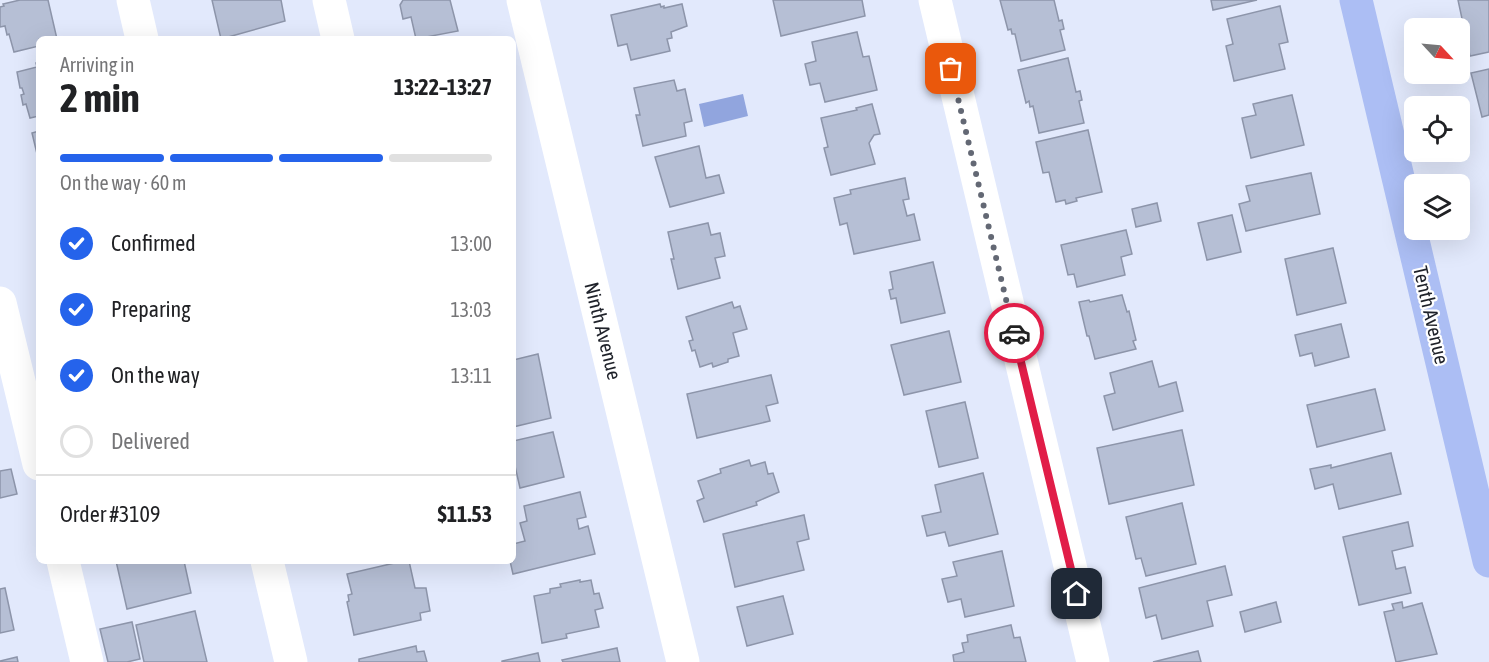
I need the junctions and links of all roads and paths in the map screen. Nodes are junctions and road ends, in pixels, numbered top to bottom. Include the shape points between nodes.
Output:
1 (133, 0) edge
2 (329, 0) edge
3 (523, 0) edge
4 (935, 0) edge
5 (1356, 0) edge
6 (141, 36) edge
7 (337, 36) edge
8 (0, 303) edge
9 (36, 452) edge
10 (1489, 561) edge
11 (64, 564) edge
12 (268, 564) edge
13 (87, 662) edge
14 (291, 662) edge
15 (683, 662) edge
16 (1093, 662) edge

1 - 6 street
2 - 7 street
3 - 15 street, Ninth Avenue
4 - 16 street
5 - 10 main road, Tenth Avenue
8 - 9 street
11 - 13 street
12 - 14 street

